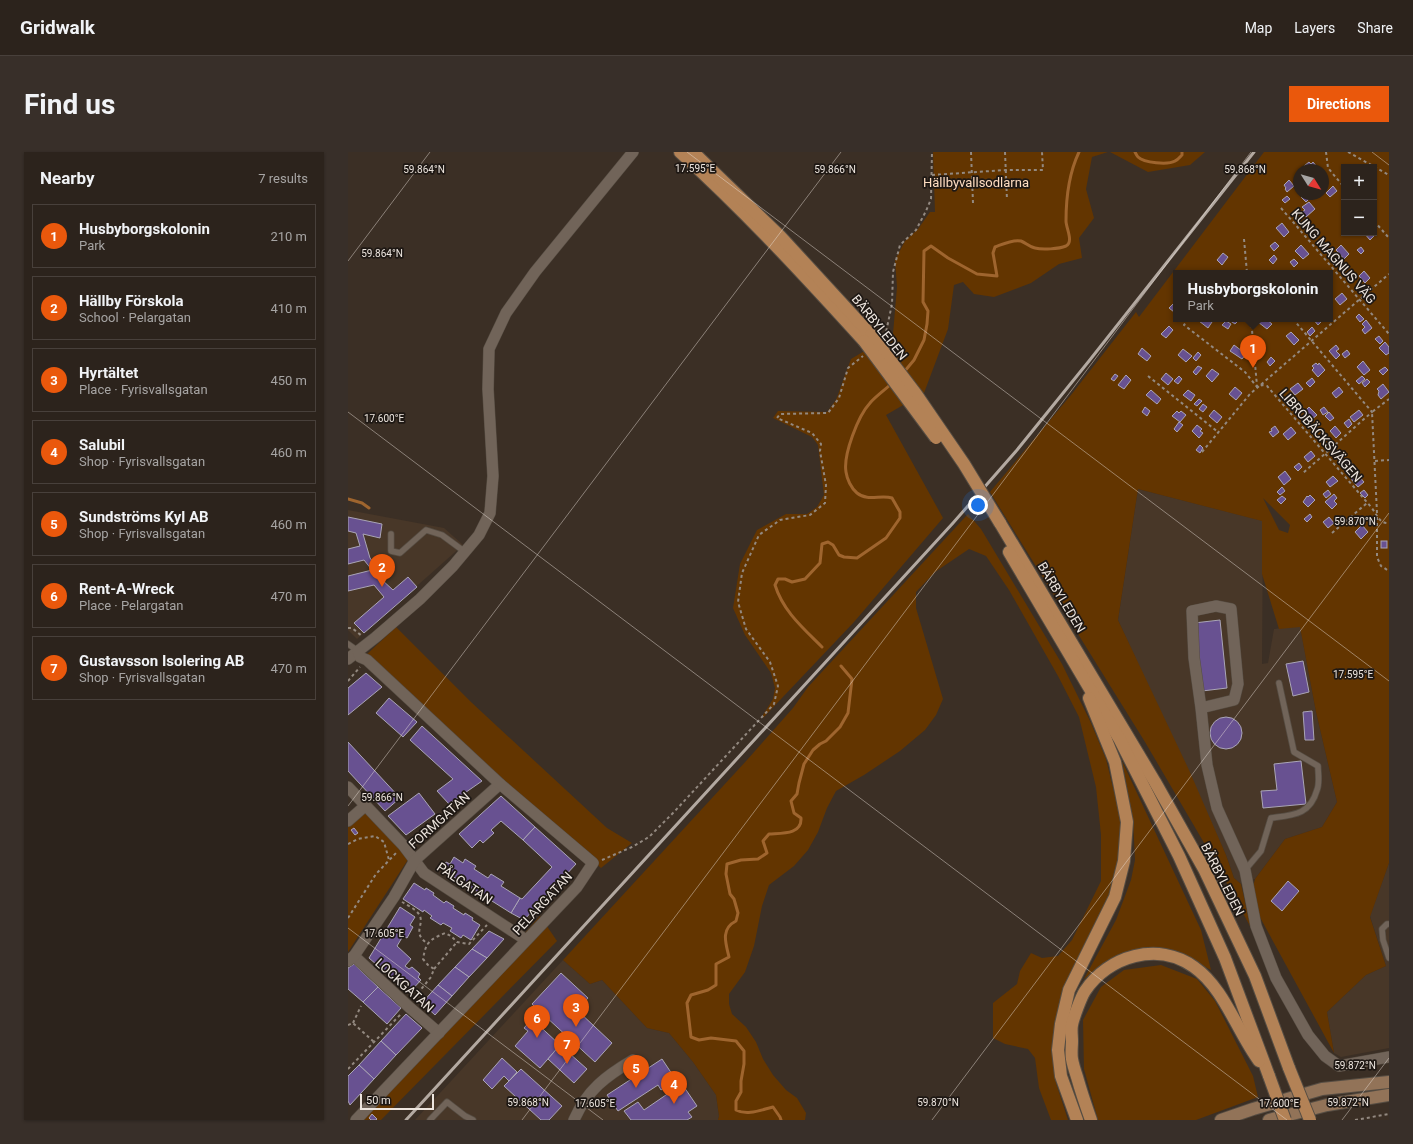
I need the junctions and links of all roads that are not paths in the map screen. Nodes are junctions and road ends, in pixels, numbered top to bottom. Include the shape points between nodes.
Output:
1 (633, 152) edge
2 (680, 152) edge
3 (693, 152) edge
4 (867, 338) junction
5 (997, 525) junction
6 (391, 534) dead end
7 (465, 552) junction
8 (348, 644) edge
9 (358, 651) junction
10 (348, 659) edge
11 (1082, 676) junction
12 (1279, 683) dead end
13 (1201, 708) junction
14 (500, 784) junction
15 (348, 787) edge
16 (365, 806) junction
17 (348, 821) edge
18 (415, 860) junction
19 (1245, 870) junction
20 (1389, 924) edge
21 (526, 940) junction
22 (351, 958) edge
23 (1389, 958) edge
24 (439, 1033) junction
25 (1389, 1057) edge
26 (633, 1060) dead end
27 (1269, 1076) junction
28 (1389, 1082) edge
29 (1389, 1095) edge
30 (356, 1120) edge
31 (430, 1120) edge
32 (473, 1120) edge
33 (574, 1120) edge
34 (1077, 1120) edge
35 (1091, 1120) edge
36 (1221, 1120) edge
37 (1270, 1120) edge
38 (1285, 1120) edge
39 (1310, 1120) edge

1 - 7 street via 535,272 506,313 489,349 488,389 493,476 490,513 479,535
2 - 4 main road, BÄRBYLEDEN via 720,188
3 - 4 main road, BÄRBYLEDEN via 780,236
4 - 5 main road, BÄRBYLEDEN, bridge
5 - 11 main road, BÄRBYLEDEN
5 - 39 main road, BÄRBYLEDEN, bridge via 1151,776 1204,869 1255,976
6 - 7 lane via 391,551 400,553 426,530 442,534
7 - 9 street via 420,599
8 - 9 lane
9 - 10 street
9 - 14 street via 360,657 367,660
11 - 27 main road, BÄRBYLEDEN via 1120,740 1179,856 1225,958
11 - 34 main road via 1115,762 1127,822 1124,861 1115,897 1069,990 1061,1024 1058,1050 1061,1076
12 - 19 lane via 1294,752 1318,766 1318,790 1308,808 1294,815 1271,818 1261,851
13 - 13 street via 1194,658 1192,610 1216,606 1231,609 1238,684 1234,700
13 - 19 street via 1207,765 1217,808
14 - 18 street, FORMGATAN
14 - 21 street, PELARGATAN via 593,863 577,887
15 - 16 street, PÅLGATAN
16 - 17 street
16 - 18 street, PÅLGATAN
18 - 21 street, PÅLGATAN via 424,873
18 - 22 street, FORMGATAN via 394,897
19 - 25 street via 1256,926 1276,978 1308,1035 1325,1056 1338,1066
20 - 23 lane via 1382,929
21 - 24 street, PELARGATAN
22 - 24 street, LOCKGATAN
24 - 30 street, PELARGATAN
26 - 33 street via 613,1072 596,1087
27 - 35 main road via 1209,980 1180,959 1147,953 1112,964 1098,976 1084,992 1072,1026 1072,1060
27 - 38 main road, BÄRBYLEDEN, bridge
28 - 36 main road via 1322,1089
29 - 37 main road via 1326,1105
31 - 32 lane via 447,1102

